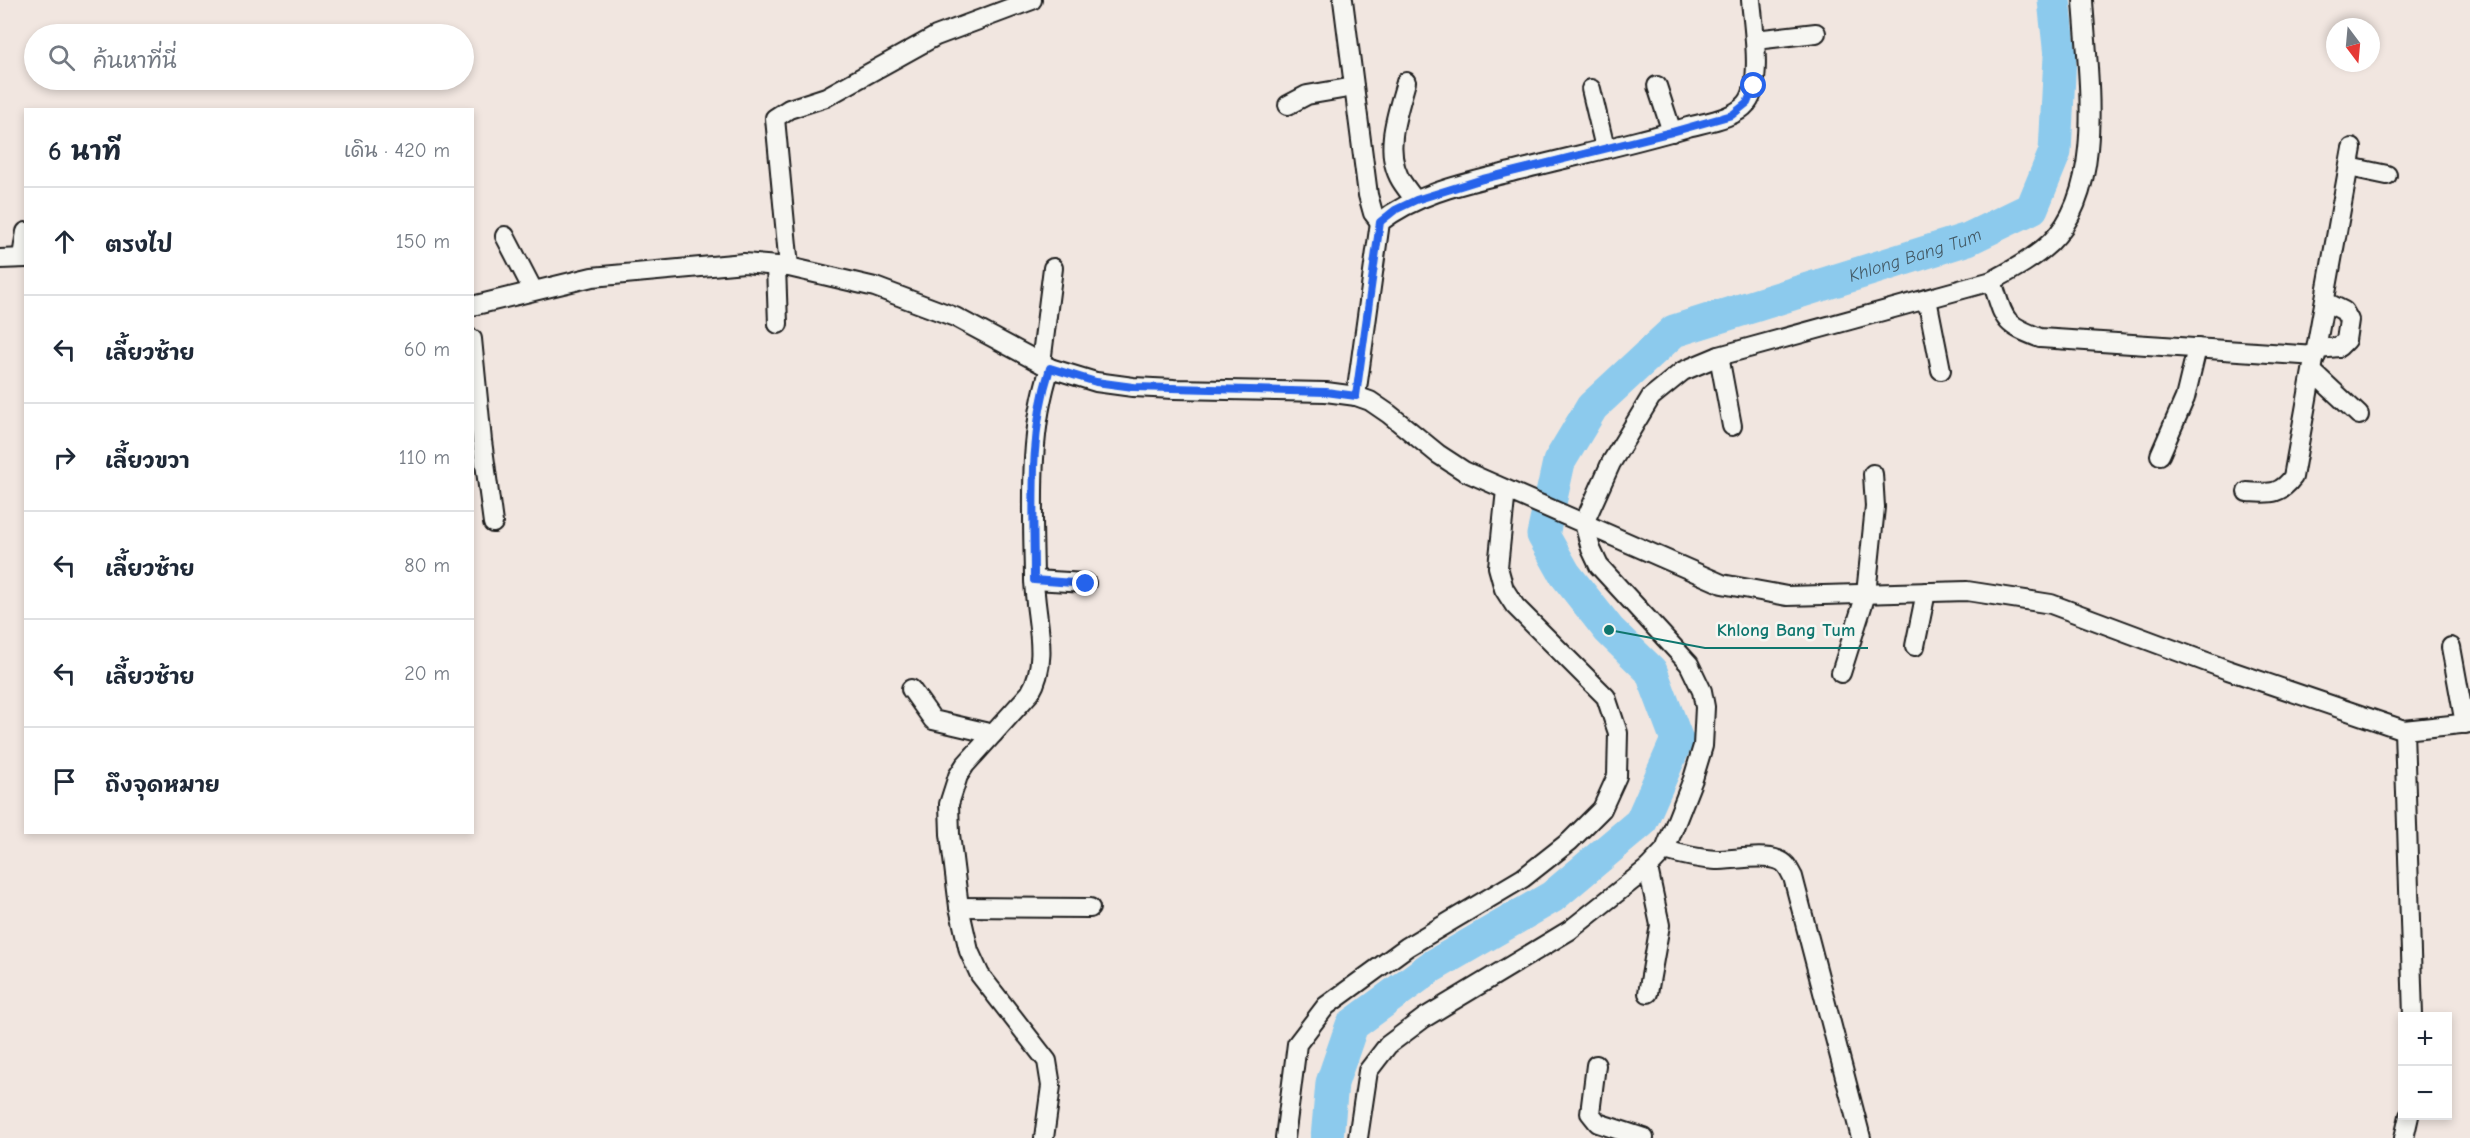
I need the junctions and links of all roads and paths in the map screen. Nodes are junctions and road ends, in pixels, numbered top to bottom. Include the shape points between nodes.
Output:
1 (1032, 0) edge
2 (1343, 0) edge
3 (1751, 0) edge
4 (2083, 0) edge
5 (1816, 33) dead end
6 (1755, 40) junction
7 (1406, 82) dead end
8 (1354, 87) junction
9 (1657, 87) dead end
10 (1591, 90) dead end
11 (1288, 105) dead end
12 (1672, 132) junction
13 (1605, 148) junction
14 (2352, 148) dead end
15 (2349, 167) junction
16 (2387, 175) dead end
17 (1416, 200) junction
18 (1380, 222) junction
19 (505, 236) dead end
20 (24, 257) edge
21 (0, 259) edge
22 (783, 267) junction
23 (1053, 268) dead end
24 (1992, 282) junction
25 (533, 290) junction
26 (1927, 299) junction
27 (2326, 302) junction
28 (474, 305) edge
29 (778, 324) dead end
30 (2197, 348) junction
31 (1719, 356) junction
32 (474, 359) edge
33 (2316, 359) junction
34 (1045, 365) junction
35 (1941, 370) dead end
36 (1356, 396) junction
37 (2359, 415) dead end
38 (1732, 426) dead end
39 (2160, 455) dead end
40 (1873, 474) dead end
41 (2247, 492) dead end
42 (1512, 493) junction
43 (1580, 521) junction
44 (493, 523) dead end
45 (1034, 580) junction
46 (1086, 584) dead end
47 (1926, 592) junction
48 (1866, 594) junction
49 (1915, 646) dead end
50 (2451, 647) dead end
51 (1841, 673) dead end
52 (911, 689) dead end
53 (2468, 724) edge
54 (2404, 730) junction
55 (993, 734) junction
56 (1665, 850) junction
57 (1648, 868) junction
58 (959, 907) junction
59 (1090, 908) dead end
60 (1648, 993) dead end
61 (2413, 1012) edge
62 (1596, 1065) dead end
63 (2408, 1120) edge
64 (1044, 1138) edge
65 (1285, 1138) edge
66 (1358, 1138) edge
67 (1642, 1138) edge
68 (1861, 1138) edge
69 (2404, 1138) edge

1 - 22 street via 936,36 826,98 789,109 774,118
2 - 8 street
3 - 6 street
4 - 24 street via 2089,127 2087,164 2078,198 2051,242
5 - 6 street
6 - 12 street via 1754,86 1747,103 1732,115
7 - 17 street via 1393,128 1392,156 1399,178
8 - 11 street via 1307,95
8 - 18 street via 1368,195
9 - 12 street
10 - 13 street
12 - 13 street
13 - 17 street
14 - 15 street
15 - 16 street
15 - 27 street
17 - 18 street
18 - 36 street
19 - 25 street
20 - 21 street
22 - 25 street via 744,263 602,276
22 - 29 street
22 - 34 street via 875,287 987,333
23 - 34 street
24 - 26 street
24 - 30 street via 2003,316 2013,328 2040,338
25 - 28 street
26 - 31 street
26 - 35 street
27 - 33 street
27 - 33 street via 2344,311 2349,320 2346,340
30 - 33 street
30 - 39 street via 2185,398
31 - 38 street
31 - 43 street via 1683,371 1651,397
32 - 44 street
33 - 37 street
33 - 41 street via 2293,477 2275,493
34 - 36 street via 1096,382 1133,387
34 - 45 street via 1034,446
36 - 42 street via 1389,414 1464,471
40 - 48 street via 1875,507
42 - 43 street
42 - 65 street via 1498,567 1504,589 1515,606 1606,697 1618,734 1617,776 1602,809 1570,842 1523,878 1407,947 1326,1006 1297,1044
43 - 48 street via 1722,584 1786,596
43 - 56 street via 1599,566 1689,664 1702,691 1703,746
45 - 46 street
45 - 55 street via 1041,663 1038,681
47 - 48 street
47 - 49 street
47 - 54 street via 1967,591 2051,604
48 - 51 street
50 - 53 street
52 - 55 street via 933,720
53 - 54 street
54 - 61 street
55 - 58 street via 958,776 950,804
56 - 57 street
56 - 68 street via 1694,858 1778,859 1787,865
57 - 60 street via 1660,925
57 - 66 street via 1570,930 1424,1018 1388,1045 1368,1071
58 - 59 street
58 - 64 street via 969,951 980,975 1047,1061 1051,1086
62 - 67 street via 1590,1113 1598,1123
63 - 69 street

